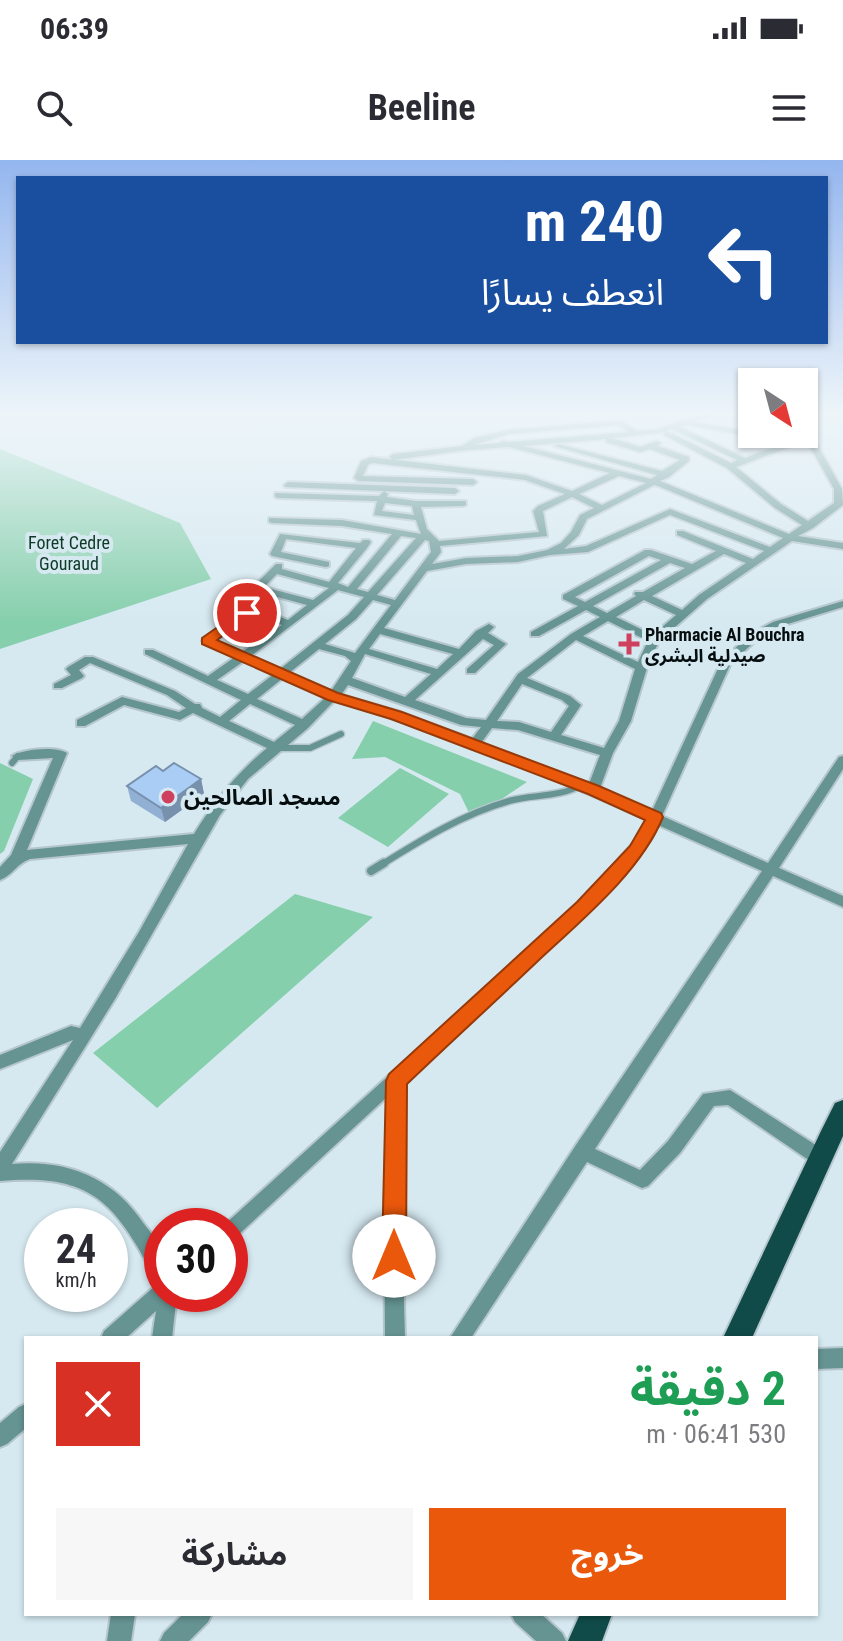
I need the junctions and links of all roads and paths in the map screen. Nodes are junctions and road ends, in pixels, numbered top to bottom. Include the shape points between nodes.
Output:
1 (318, 482) edge
2 (319, 482) edge
3 (356, 482) edge
4 (371, 482) edge
5 (389, 482) edge
6 (543, 482) edge
7 (599, 482) edge
8 (651, 482) edge
9 (751, 482) edge
10 (834, 482) edge
11 (654, 483) junction
12 (288, 485) dead end
13 (387, 487) junction
14 (352, 488) junction
15 (574, 494) junction
16 (278, 495) dead end
17 (346, 497) junction
18 (841, 505) edge
19 (601, 508) junction
20 (417, 511) junction
21 (377, 513) junction
22 (828, 514) junction
23 (843, 517) edge
24 (272, 520) dead end
25 (810, 526) junction
26 (372, 527) junction
27 (399, 532) junction
28 (680, 533) dead end
29 (792, 538) junction
30 (431, 540) junction
31 (343, 542) junction
32 (364, 546) junction
33 (843, 546) edge
34 (724, 550) junction
35 (772, 551) junction
36 (546, 553) junction
37 (286, 556) junction
38 (670, 559) junction
39 (755, 563) junction
40 (326, 564) junction
41 (693, 568) junction
42 (423, 569) junction
43 (275, 570) junction
44 (603, 576) junction
45 (311, 580) junction
46 (334, 586) junction
47 (622, 586) junction
48 (257, 588) junction
49 (351, 590) junction
50 (374, 595) junction
51 (644, 596) junction
52 (295, 599) junction
53 (396, 603) junction
54 (314, 604) junction
55 (843, 604) edge
56 (585, 607) junction
57 (252, 611) junction
58 (682, 614) junction
59 (607, 617) junction
60 (272, 618) junction
61 (289, 624) junction
62 (378, 630) junction
63 (535, 634) dead end
64 (575, 636) junction
65 (654, 640) junction
66 (318, 645) junction
67 (149, 652) dead end
68 (458, 652) junction
69 (360, 656) junction
70 (242, 658) junction
71 (641, 668) junction
72 (471, 671) dead end
73 (436, 672) junction
74 (282, 674) junction
75 (211, 679) junction
76 (520, 679) junction
77 (346, 680) junction
78 (58, 686) dead end
79 (333, 696) junction
80 (252, 698) junction
81 (409, 700) junction
82 (196, 707) junction
83 (221, 722) junction
84 (81, 723) dead end
85 (487, 723) junction
86 (304, 725) junction
87 (341, 734) dead end
88 (554, 737) junction
89 (474, 745) junction
90 (276, 748) junction
91 (607, 753) junction
92 (15, 759) dead end
93 (843, 760) edge
94 (587, 788) junction
95 (655, 817) junction
96 (198, 838) junction
97 (17, 858) junction
98 (769, 870) junction
99 (371, 871) dead end
100 (0, 875) edge
101 (843, 902) edge
102 (84, 1036) junction
103 (0, 1062) edge
104 (396, 1081) junction
105 (843, 1111) edge
106 (582, 1151) junction
107 (819, 1157) junction
108 (0, 1170) edge
109 (248, 1215) edge
110 (144, 1239) edge
111 (144, 1309) edge
112 (166, 1312) edge
113 (113, 1336) edge
114 (162, 1336) edge
115 (395, 1336) edge
116 (461, 1336) edge
117 (738, 1336) edge
118 (843, 1358) edge
119 (818, 1359) edge
120 (24, 1416) edge
121 (0, 1437) edge
122 (123, 1616) edge
123 (198, 1616) edge
124 (525, 1616) edge
125 (595, 1616) edge
126 (119, 1641) edge
127 (172, 1641) edge
128 (554, 1641) edge
129 (585, 1641) edge

1 - 12 street
2 - 14 street
3 - 14 street
4 - 13 street
5 - 13 street
6 - 15 street
7 - 15 street
8 - 11 street
9 - 25 street via 784,514
10 - 18 street
11 - 19 street
11 - 29 street
13 - 14 street
13 - 17 street
13 - 20 street
13 - 20 street via 469,492
13 - 21 street
14 - 17 street
15 - 19 street
15 - 30 street via 538,511 544,534
16 - 17 street
18 - 22 street
19 - 36 street via 583,517 570,542
20 - 21 street
20 - 30 street
21 - 26 street
22 - 23 street
22 - 25 street
24 - 26 street
25 - 29 street
26 - 27 street
26 - 32 street
27 - 30 street
27 - 49 street
28 - 34 street
29 - 33 street
29 - 35 street
30 - 42 street via 436,552
30 - 50 street
31 - 32 street
31 - 37 street via 283,536 275,554
31 - 40 street
32 - 46 street
34 - 39 street
34 - 41 street
35 - 36 street via 670,512 588,549
35 - 39 street
36 - 42 street
37 - 40 street
37 - 43 street
38 - 41 street
38 - 44 street via 646,553
38 - 47 street
39 - 58 street
40 - 45 street
41 - 51 street
42 - 53 street
43 - 45 street
43 - 48 street
44 - 47 street
44 - 56 street via 567,597
45 - 46 street
46 - 49 street
46 - 54 street
47 - 51 street
47 - 56 street
48 - 52 street
48 - 57 street via 240,605
49 - 50 street
50 - 53 street
50 - 66 street
51 - 58 street
51 - 59 street
52 - 54 street
52 - 60 street
53 - 62 street
54 - 61 street
55 - 95 street via 777,624 726,662
56 - 59 street
56 - 63 street
57 - 60 street
57 - 70 street via 206,639
58 - 65 street
59 - 64 street
59 - 65 street
60 - 61 street
61 - 70 street
62 - 68 street
62 - 69 street
64 - 71 street
64 - 76 street
65 - 71 street
66 - 69 street
66 - 74 street
67 - 75 street
68 - 72 street via 484,630 501,643
68 - 73 street
69 - 73 street
69 - 77 street
70 - 74 street
70 - 75 street
71 - 91 street via 625,721
73 - 81 street
74 - 79 street
74 - 80 street
75 - 80 street
76 - 85 street
76 - 88 street via 575,705
77 - 79 street
77 - 81 street
78 - 82 street via 78,676 72,669 89,659
79 - 86 street
79 - 89 street
80 - 83 street
80 - 86 street
81 - 85 street via 465,722
82 - 83 street
82 - 84 street via 180,716 151,704 122,701
83 - 90 street
85 - 88 street
85 - 89 street
86 - 90 street
87 - 90 lane via 310,751
88 - 91 street
89 - 94 street
90 - 96 street via 229,793
91 - 94 street
92 - 97 street via 61,753
93 - 98 street
94 - 95 street
94 - 99 lane via 512,800 448,823
95 - 98 street
95 - 104 street via 636,850 584,907
96 - 97 street
96 - 102 street
97 - 100 street
98 - 101 street
98 - 106 street
102 - 103 street via 71,1033
102 - 108 street
104 - 109 street
104 - 115 street
105 - 107 main road
106 - 107 street via 642,1180 709,1099 730,1097
106 - 116 street
107 - 117 main road
108 - 110 street via 34,1167 71,1173 103,1190
111 - 113 street
112 - 114 street
118 - 119 street
120 - 121 street
122 - 126 street
123 - 127 street
124 - 128 street
125 - 129 main road

